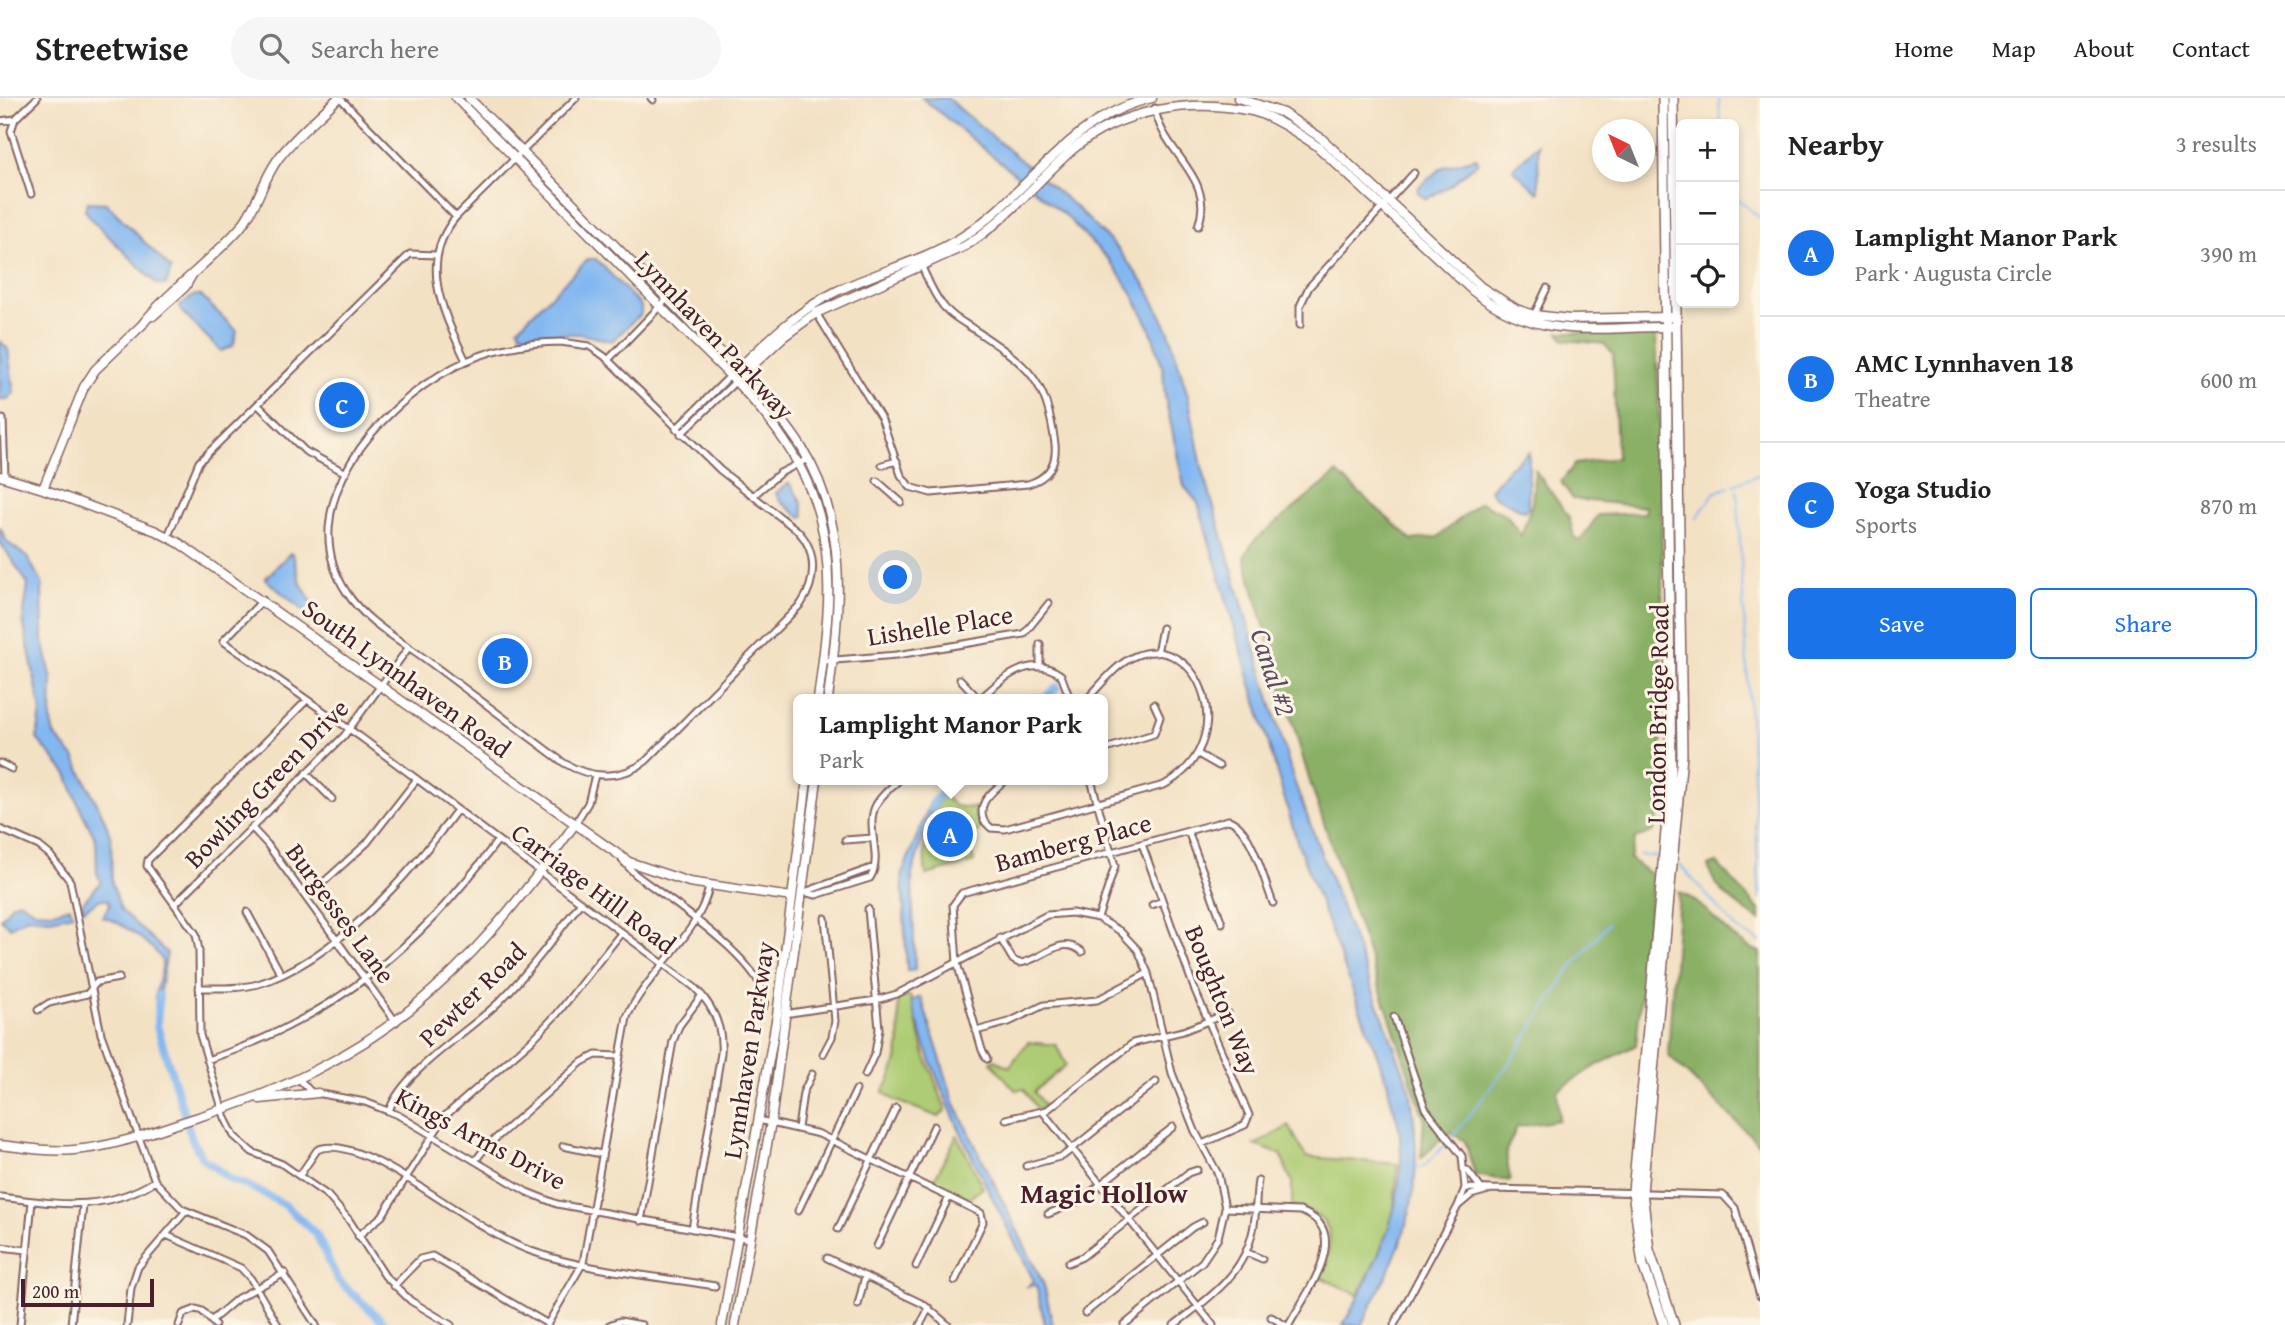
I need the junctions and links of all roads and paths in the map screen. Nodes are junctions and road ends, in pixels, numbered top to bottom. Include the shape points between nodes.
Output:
1 (37, 98) edge
2 (339, 98) edge
3 (456, 98) edge
4 (469, 98) edge
5 (576, 98) edge
6 (1153, 98) edge
7 (1238, 98) edge
8 (1663, 98) edge
9 (1673, 98) edge
10 (1155, 108) junction
11 (15, 120) junction
12 (0, 121) edge
13 (519, 155) junction
14 (1045, 169) junction
15 (1414, 173) dead end
16 (31, 194) dead end
17 (1385, 204) junction
18 (456, 217) junction
19 (1198, 226) dead end
20 (436, 255) junction
21 (919, 262) junction
22 (1546, 288) dead end
23 (667, 299) junction
24 (660, 308) junction
25 (814, 309) junction
26 (1534, 315) junction
27 (1664, 322) junction
28 (1675, 322) junction
29 (1300, 325) dead end
30 (608, 360) junction
31 (466, 361) junction
32 (737, 375) junction
33 (258, 405) junction
34 (3, 419) dead end
35 (679, 432) junction
36 (808, 459) junction
37 (897, 461) junction
38 (797, 464) junction
39 (882, 465) dead end
40 (346, 473) junction
41 (2, 477) edge
42 (877, 481) dead end
43 (43, 489) junction
44 (754, 495) junction
45 (901, 502) dead end
46 (168, 536) junction
47 (263, 600) junction
48 (1049, 603) dead end
49 (1162, 628) dead end
50 (1040, 644) dead end
51 (409, 647) junction
52 (1157, 653) junction
53 (828, 661) junction
54 (1040, 667) junction
55 (960, 679) dead end
56 (381, 685) junction
57 (819, 694) edge
58 (828, 694) edge
59 (975, 694) edge
60 (986, 694) edge
61 (1068, 694) edge
62 (1092, 694) edge
63 (307, 700) junction
64 (1154, 704) dead end
65 (349, 729) junction
66 (1108, 748) edge
67 (1198, 754) junction
68 (0, 763) edge
69 (1219, 766) dead end
70 (12, 769) dead end
71 (306, 773) junction
72 (595, 775) junction
73 (417, 779) junction
74 (806, 785) edge
75 (816, 785) edge
76 (894, 785) edge
77 (1000, 785) edge
78 (1092, 785) edge
79 (332, 799) dead end
80 (1097, 803) junction
81 (457, 810) junction
82 (575, 824) junction
83 (252, 828) junction
84 (0, 829) edge
85 (1188, 831) junction
86 (873, 838) junction
87 (498, 840) junction
88 (845, 840) dead end
89 (1142, 844) junction
90 (1112, 853) junction
91 (619, 856) junction
92 (1065, 865) junction
93 (540, 871) junction
94 (1068, 875) dead end
95 (1002, 881) junction
96 (709, 886) junction
97 (1007, 891) dead end
98 (803, 892) junction
99 (792, 897) junction
100 (306, 898) junction
101 (1162, 901) junction
102 (581, 902) junction
103 (1273, 903) dead end
104 (175, 904) junction
105 (1152, 905) dead end
106 (868, 909) dead end
107 (247, 912) dead end
108 (825, 918) dead end
109 (1098, 918) junction
110 (694, 920) junction
111 (1222, 923) dead end
112 (622, 932) junction
113 (336, 938) junction
114 (1000, 938) junction
115 (1083, 952) dead end
116 (662, 963) junction
117 (957, 963) junction
118 (1148, 973) junction
119 (281, 974) junction
120 (119, 978) dead end
121 (366, 980) junction
122 (199, 988) junction
123 (90, 990) junction
124 (1657, 991) junction
125 (702, 995) junction
126 (876, 1000) junction
127 (764, 1006) dead end
128 (833, 1008) junction
129 (38, 1010) dead end
130 (1228, 1013) dead end
131 (782, 1014) junction
132 (1394, 1017) dead end
133 (1208, 1021) junction
134 (396, 1022) junction
135 (976, 1031) junction
136 (1163, 1035) junction
137 (823, 1054) dead end
138 (618, 1056) junction
139 (988, 1059) dead end
140 (207, 1060) junction
141 (1230, 1071) junction
142 (812, 1074) dead end
143 (865, 1075) dead end
144 (1220, 1076) dead end
145 (299, 1079) junction
146 (1156, 1082) dead end
147 (856, 1090) dead end
148 (318, 1093) junction
149 (250, 1100) junction
150 (896, 1108) dead end
151 (222, 1109) junction
152 (389, 1111) junction
153 (1043, 1112) junction
154 (1006, 1119) dead end
155 (758, 1120) junction
156 (771, 1122) junction
157 (934, 1126) dead end
158 (1173, 1127) dead end
159 (798, 1128) junction
160 (431, 1134) junction
161 (138, 1136) junction
162 (833, 1141) junction
163 (1202, 1144) junction
164 (0, 1145) edge
165 (563, 1146) dead end
166 (1072, 1149) junction
167 (601, 1154) junction
168 (872, 1160) junction
169 (475, 1161) junction
170 (1026, 1166) dead end
171 (1466, 1169) junction
172 (1197, 1170) dead end
173 (300, 1175) junction
174 (405, 1178) junction
175 (910, 1178) junction
176 (155, 1181) junction
177 (1258, 1181) dead end
178 (1101, 1184) junction
179 (1480, 1186) junction
180 (1465, 1188) junction
181 (1492, 1189) junction
182 (1638, 1192) junction
183 (0, 1197) edge
184 (949, 1197) junction
185 (32, 1201) junction
186 (83, 1205) junction
187 (1458, 1206) junction
188 (1225, 1208) junction
189 (1256, 1209) junction
190 (798, 1211) dead end
191 (186, 1212) junction
192 (591, 1212) junction
193 (1048, 1214) dead end
194 (1129, 1220) junction
195 (641, 1221) junction
196 (1203, 1222) dead end
197 (692, 1229) junction
198 (838, 1229) dead end
199 (166, 1235) junction
200 (358, 1236) junction
201 (738, 1237) junction
202 (749, 1239) junction
203 (877, 1246) dead end
204 (0, 1247) edge
205 (27, 1250) junction
206 (1246, 1252) junction
207 (1157, 1255) junction
208 (827, 1258) dead end
209 (1262, 1259) dead end
210 (583, 1263) junction
211 (1068, 1263) dead end
212 (916, 1266) dead end
213 (285, 1273) junction
214 (866, 1276) junction
215 (956, 1281) dead end
216 (1178, 1282) junction
217 (394, 1286) junction
218 (715, 1286) dead end
219 (257, 1288) junction
220 (1760, 1297) edge
221 (858, 1305) dead end
222 (1198, 1306) junction
223 (929, 1308) junction
224 (1085, 1313) dead end
225 (1271, 1317) dead end
226 (213, 1323) edge
227 (20, 1325) edge
228 (71, 1325) edge
229 (127, 1325) edge
230 (179, 1325) edge
231 (278, 1325) edge
232 (316, 1325) edge
233 (450, 1325) edge
234 (547, 1325) edge
235 (608, 1325) edge
236 (642, 1325) edge
237 (722, 1325) edge
238 (735, 1325) edge
239 (920, 1325) edge
240 (948, 1325) edge
241 (1124, 1325) edge
242 (1174, 1325) edge
243 (1213, 1325) edge
244 (1287, 1325) edge
245 (1394, 1325) edge
246 (1664, 1325) edge
247 (1674, 1325) edge

1 - 11 street
2 - 18 street
2 - 43 main road via 278,159 245,222 166,296 84,387
3 - 13 main road, Lynnhaven Parkway
4 - 13 main road, Lynnhaven Parkway
5 - 13 street
6 - 10 main road
6 - 14 main road via 1116,110 1090,125
7 - 17 main road via 1276,110 1307,128 1336,151
8 - 27 main road, London Bridge Road
9 - 28 main road, London Bridge Road
10 - 14 main road via 1099,130
10 - 17 main road via 1205,103 1270,118 1317,146
10 - 19 street via 1162,134 1199,186
11 - 12 street
11 - 16 street via 11,136
13 - 18 street
13 - 23 main road, Lynnhaven Parkway
13 - 24 main road, Lynnhaven Parkway
14 - 21 main road via 959,239
14 - 21 main road via 1026,196 986,232
15 - 17 street
17 - 26 main road via 1490,294
17 - 27 main road via 1473,291 1521,321 1552,328
17 - 29 street via 1308,287 1300,306
18 - 20 street
20 - 31 street via 439,296
20 - 33 street via 410,254
21 - 25 main road
21 - 37 street via 941,304 1011,354 1036,379 1050,408 1055,459 1045,475 1028,484 931,493 910,487
22 - 26 street
23 - 24 street
23 - 32 main road, Lynnhaven Parkway
24 - 30 street
24 - 32 main road, Lynnhaven Parkway
25 - 32 main road
25 - 37 street via 881,420
26 - 27 main road
27 - 28 main road
27 - 124 main road, London Bridge Road via 1671,777
28 - 124 main road, London Bridge Road via 1682,755
30 - 31 street via 589,346 561,342 512,348
30 - 35 street
31 - 40 street via 398,406 366,441
32 - 35 street
32 - 36 main road, Lynnhaven Parkway via 777,414
32 - 38 main road, Lynnhaven Parkway via 779,430
33 - 40 street via 305,452
33 - 46 street via 195,466
34 - 41 street
35 - 44 street
36 - 38 street
36 - 53 main road, Lynnhaven Parkway via 825,498 838,564 839,617
37 - 39 street
38 - 44 street
38 - 53 main road, Lynnhaven Parkway via 815,502 827,553
40 - 51 street via 330,519 333,564 360,609
41 - 43 main road, South Lynnhaven Road
42 - 45 street
43 - 46 main road, South Lynnhaven Road
44 - 72 street via 806,541 813,572 807,594 646,761 623,773
46 - 47 main road, South Lynnhaven Road
47 - 56 main road, South Lynnhaven Road
47 - 63 street, Carriage Hill Road via 223,641
48 - 53 street, Lishelle Place via 1024,634
49 - 52 street
50 - 54 street
51 - 56 street, Bowling Green Drive
51 - 72 street via 564,763
52 - 62 street via 1132,658
52 - 67 street via 1187,667 1202,688 1208,723
53 - 57 main road, Lynnhaven Parkway
53 - 58 main road, Lynnhaven Parkway
54 - 60 street via 1009,673
54 - 61 street via 1062,675
55 - 59 street
56 - 65 street, Bowling Green Drive
56 - 82 main road, South Lynnhaven Road
63 - 65 street, Carriage Hill Road
63 - 104 street via 148,860 158,886
64 - 66 street via 1160,718 1154,734
65 - 71 street, Bowling Green Drive
65 - 73 street, Carriage Hill Road
67 - 69 street
67 - 80 street via 1164,785
68 - 70 street
71 - 79 street
71 - 83 street, Bowling Green Drive
72 - 82 street via 588,803
73 - 81 street, Carriage Hill Road
73 - 100 street via 367,843
74 - 99 main road, Lynnhaven Parkway
75 - 98 main road, Lynnhaven Parkway
76 - 86 street via 875,806
77 - 80 street via 982,805 984,821 995,829
78 - 80 street
80 - 90 street
81 - 87 street, Carriage Hill Road
81 - 113 street via 388,894
82 - 91 main road, South Lynnhaven Road
82 - 93 main road
83 - 100 street, Burgesses Lane
83 - 104 street, Bowling Green Drive
84 - 123 street via 39,846 69,881
85 - 89 street, Bamberg Place
85 - 103 street, Bamberg Place via 1223,821 1241,825
85 - 111 street
86 - 88 street
86 - 98 street via 874,867 864,882 816,895
87 - 93 street, Carriage Hill Road
87 - 121 street via 447,906
89 - 90 street, Bamberg Place
89 - 101 street, Boughton Way
90 - 92 street, Bamberg Place
90 - 109 street via 1113,877
91 - 96 main road, South Lynnhaven Road via 652,872
91 - 110 street
92 - 94 street
92 - 95 street, Bamberg Place
93 - 102 street, Carriage Hill Road
93 - 134 main road via 473,954
95 - 97 street
95 - 117 street, Bamberg Place via 962,893 954,901
96 - 99 main road, South Lynnhaven Road
96 - 110 street via 706,902
98 - 99 street
98 - 131 main road, Lynnhaven Parkway
99 - 131 main road, Lynnhaven Parkway
100 - 113 street, Burgesses Lane
101 - 105 street
101 - 133 street, Boughton Way
102 - 112 street, Carriage Hill Road
102 - 152 street, Pewter Road via 499,1002 404,1083
104 - 122 street via 196,934
106 - 126 street
107 - 119 street
108 - 128 street
109 - 114 street via 1047,915
109 - 118 street via 1133,943
110 - 116 street
110 - 127 street via 749,967 761,988
112 - 116 street, Carriage Hill Road
112 - 160 street via 557,1014 452,1108
113 - 119 street
113 - 121 street, Burgesses Lane
114 - 115 street via 1019,964 1061,946
114 - 117 street
116 - 125 street, Carriage Hill Road
116 - 138 street via 632,1006
117 - 126 street
117 - 135 street, Bamberg Place
118 - 135 street via 1097,1000 1044,1005
118 - 136 street
119 - 122 street via 250,986
120 - 123 street via 97,982
121 - 134 street, Burgesses Lane
121 - 140 street via 274,1034
122 - 140 street via 200,1035
123 - 129 street
123 - 161 street
124 - 182 main road, London Bridge Road
125 - 195 street via 673,1041
125 - 197 street, Carriage Hill Road via 718,1020 722,1046
126 - 128 street
126 - 143 street via 878,1037
128 - 131 street
128 - 137 street via 834,1030
130 - 133 street
131 - 155 main road, Lynnhaven Parkway
131 - 156 main road, Lynnhaven Parkway
132 - 171 street via 1425,1108 1462,1156
133 - 136 street
133 - 141 street, Boughton Way
134 - 145 main road
135 - 139 street, Bamberg Place
136 - 153 street via 1126,1047
136 - 163 street via 1180,1095
138 - 167 street
138 - 169 street via 596,1055 582,1062
140 - 151 street
141 - 144 street
141 - 163 street, Boughton Way via 1249,1112 1248,1121
142 - 159 street via 803,1093
145 - 148 street, Kings Arms Drive via 307,1091
145 - 149 main road
146 - 166 street
147 - 162 street
148 - 149 main road, Kings Arms Drive
148 - 152 street, Kings Arms Drive
149 - 151 main road
150 - 168 street
151 - 161 main road
151 - 173 street via 245,1148
152 - 160 street, Kings Arms Drive
153 - 154 street
153 - 166 street
155 - 156 street
155 - 201 main road, Lynnhaven Parkway
156 - 159 street
156 - 202 main road, Lynnhaven Parkway
157 - 175 street
158 - 178 street
159 - 162 street
160 - 169 street, Kings Arms Drive
160 - 174 street
161 - 164 main road via 75,1150
161 - 176 street
162 - 168 street
162 - 190 street
163 - 188 street via 1218,1174
165 - 167 street
166 - 170 street via 1056,1160
166 - 178 street
167 - 192 street
168 - 175 street
168 - 198 street
169 - 192 street, Kings Arms Drive via 535,1196
171 - 179 street
171 - 180 street
172 - 194 street
173 - 174 street via 317,1150 331,1147 365,1157
173 - 200 street via 335,1202
174 - 200 street via 377,1222
174 - 210 street via 518,1246
175 - 184 street
175 - 203 street
176 - 186 street via 117,1200
176 - 191 street
177 - 189 street
178 - 193 street via 1075,1203
178 - 194 street
179 - 180 street
179 - 181 street
180 - 187 street
181 - 182 street
181 - 187 street via 1471,1195
182 - 220 street via 1728,1198 1735,1208
182 - 246 main road, London Bridge Road via 1643,1265
182 - 247 main road, London Bridge Road via 1649,1250
183 - 185 street
184 - 212 street
184 - 215 street via 981,1213 984,1220
185 - 186 street
185 - 205 street
186 - 228 street
187 - 245 street
188 - 189 street
188 - 216 street via 1212,1248
189 - 206 street
189 - 244 street via 1306,1213 1325,1235 1324,1259
191 - 199 street
191 - 213 street via 254,1240
192 - 195 street, Kings Arms Drive
192 - 210 street
194 - 207 street
194 - 211 street
195 - 197 street, Kings Arms Drive
196 - 207 street
197 - 201 street, Kings Arms Drive
199 - 219 street via 234,1264
199 - 229 street via 135,1273
200 - 217 street
201 - 202 street, Kings Arms Drive
201 - 237 main road, Lynnhaven Parkway
202 - 238 main road, Lynnhaven Parkway
204 - 205 street
205 - 227 street
206 - 209 street
206 - 222 street via 1227,1282
207 - 216 street
207 - 224 street
208 - 214 street
210 - 218 street
210 - 234 street
213 - 219 street
213 - 232 street
214 - 221 street
214 - 223 street
216 - 222 street
216 - 241 street
217 - 233 street
217 - 234 street via 420,1259 432,1256
219 - 226 street via 228,1305
219 - 231 street
222 - 242 street
222 - 243 street
223 - 239 street
223 - 240 street
225 - 244 street
226 - 230 street via 202,1311 191,1309
235 - 236 street via 620,1321

